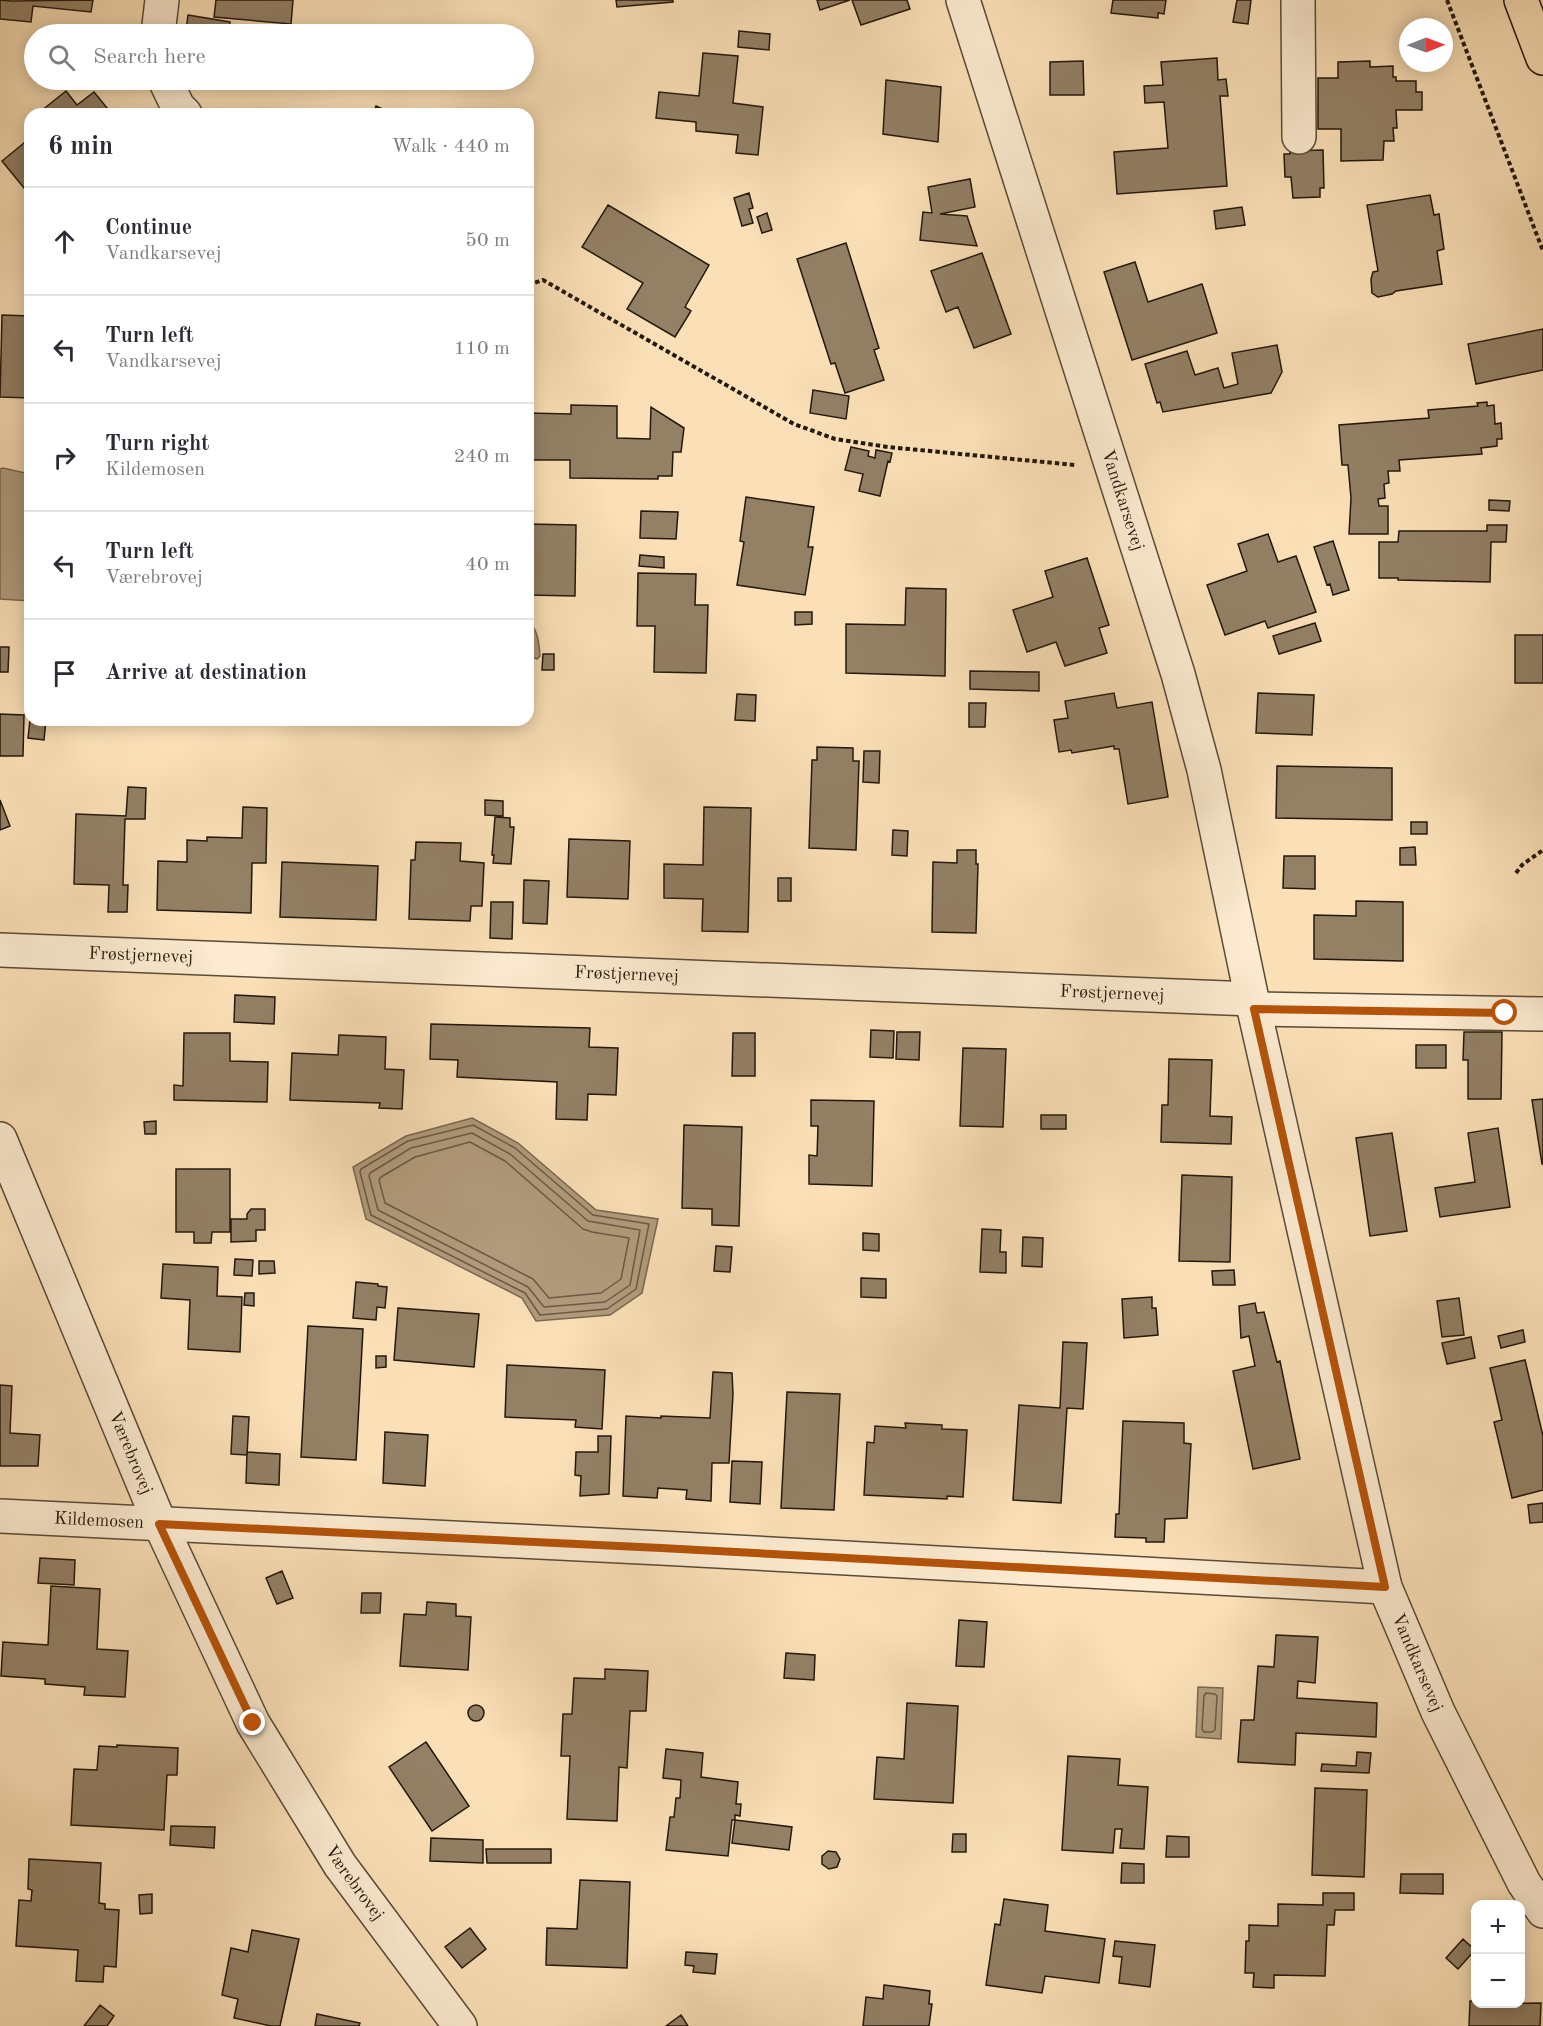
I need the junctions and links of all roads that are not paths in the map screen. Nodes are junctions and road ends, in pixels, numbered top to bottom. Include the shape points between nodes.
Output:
1 (162, 0) edge
2 (963, 0) edge
3 (1298, 0) edge
4 (1521, 0) edge
5 (160, 24) edge
6 (1543, 58) edge
7 (170, 90) edge
8 (179, 108) edge
9 (1299, 137) dead end
10 (0, 950) edge
11 (1253, 1004) junction
12 (1543, 1014) edge
13 (0, 1139) edge
14 (0, 1516) edge
15 (159, 1524) junction
16 (1385, 1587) junction
17 (1534, 1883) edge
18 (1543, 1911) edge
19 (460, 2026) edge

1 - 5 street
2 - 11 street, Vandkarsevej via 1178,674 1204,770
3 - 9 street
4 - 6 main road
7 - 8 street
10 - 11 street, Frøstjernevej
11 - 12 street
11 - 16 street, Vandkarsevej
13 - 15 street, Værebrovej
14 - 15 street, Kildemosen
15 - 16 street, Kildemosen
15 - 19 street, Værebrovej via 253,1723 340,1865
16 - 17 street, Vandkarsevej via 1438,1712
17 - 18 street, Vandkarsevej

